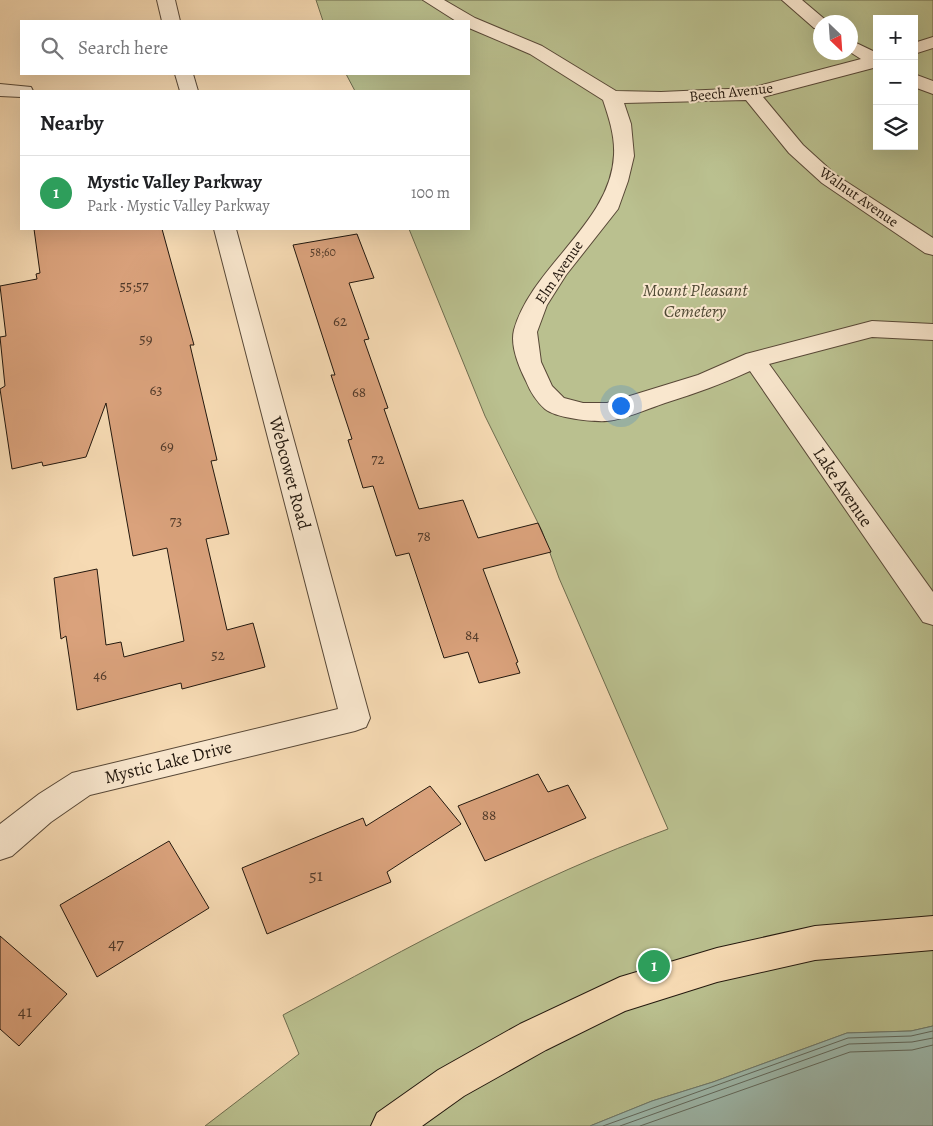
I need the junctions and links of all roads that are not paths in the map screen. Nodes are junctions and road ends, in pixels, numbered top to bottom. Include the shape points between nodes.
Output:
1 (166, 0) edge
2 (432, 0) edge
3 (792, 0) edge
4 (813, 18) edge
5 (171, 20) edge
6 (465, 20) edge
7 (470, 23) edge
8 (933, 42) edge
9 (918, 47) edge
10 (858, 50) edge
11 (875, 60) edge
12 (873, 62) edge
13 (184, 75) edge
14 (918, 82) edge
15 (933, 88) edge
16 (0, 90) edge
17 (189, 90) edge
18 (20, 91) edge
19 (751, 94) junction
20 (612, 97) junction
21 (225, 230) edge
22 (933, 248) edge
23 (933, 332) edge
24 (754, 360) junction
25 (933, 614) edge
26 (355, 718) joint
27 (0, 845) edge
28 (933, 933) edge
29 (390, 1126) edge

1 - 5 street
2 - 6 street
3 - 4 street
7 - 20 street via 536,50
8 - 9 street
10 - 11 street
12 - 19 street, Beech Avenue
13 - 17 street
14 - 15 street
16 - 18 street
19 - 20 street, Beech Avenue
19 - 22 street, Walnut Avenue via 796,149 829,179
20 - 24 street, Elm Avenue via 621,124 624,156 618,181 607,209 557,271 536,305 525,332 529,362 542,390 555,404 582,412 608,412 698,384
21 - 26 street, Webcowet Road
23 - 24 street, Elm Avenue via 872,329
24 - 25 street, Lake Avenue
26 - 27 street, Mystic Lake Drive via 83,783 50,801
28 - 29 main road via 815,943 717,966 620,995 533,1037 451,1083

